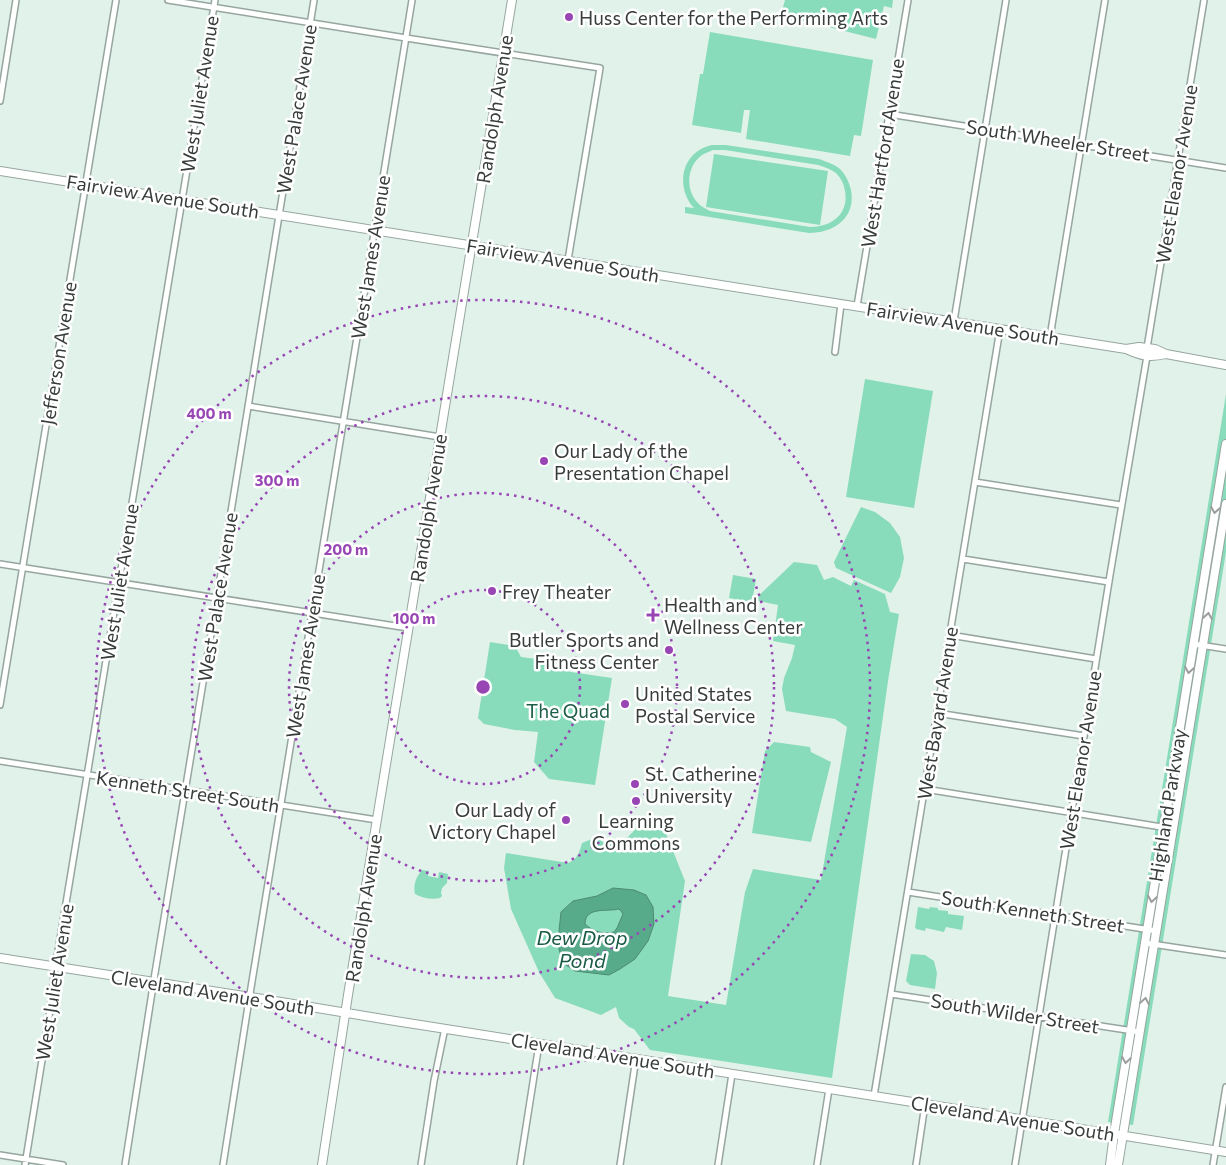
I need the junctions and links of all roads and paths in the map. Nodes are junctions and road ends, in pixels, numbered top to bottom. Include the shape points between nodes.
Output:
1 (16, 0) edge
2 (116, 0) edge
3 (168, 0) edge
4 (215, 0) edge
5 (314, 0) edge
6 (412, 0) edge
7 (512, 0) edge
8 (908, 0) edge
9 (1006, 0) edge
10 (1105, 0) edge
11 (1204, 0) edge
12 (213, 7) junction
13 (310, 23) junction
14 (406, 38) junction
15 (503, 53) junction
16 (0, 101) edge
17 (889, 114) junction
18 (986, 129) junction
19 (1082, 144) junction
20 (1178, 160) junction
21 (1226, 168) edge
22 (0, 171) edge
23 (85, 184) junction
24 (182, 200) junction
25 (279, 215) junction
26 (375, 230) junction
27 (471, 245) junction
28 (568, 260) junction
29 (841, 304) junction
30 (857, 306) junction
31 (954, 321) junction
32 (1000, 329) junction
33 (1050, 337) junction
34 (835, 352) dead end
35 (1147, 352) junction
36 (1226, 365) edge
37 (248, 406) junction
38 (344, 421) junction
39 (440, 437) junction
40 (1226, 444) edge
41 (975, 482) junction
42 (1226, 504) edge
43 (1122, 505) junction
44 (963, 559) junction
45 (0, 564) edge
46 (22, 568) junction
47 (118, 582) junction
48 (1109, 582) junction
49 (217, 598) junction
50 (312, 613) junction
51 (408, 628) junction
52 (950, 635) junction
53 (1194, 644) junction
54 (1203, 645) junction
55 (1226, 649) edge
56 (1096, 659) junction
57 (0, 705) edge
58 (937, 713) junction
59 (1084, 736) junction
60 (0, 761) edge
61 (87, 775) junction
62 (925, 789) junction
63 (185, 790) junction
64 (280, 805) junction
65 (1072, 813) junction
66 (377, 820) junction
67 (1164, 828) junction
68 (1174, 829) junction
69 (908, 892) junction
70 (1056, 915) junction
71 (1147, 930) junction
72 (1157, 931) junction
73 (1145, 943) junction
74 (1155, 944) junction
75 (1226, 955) edge
76 (0, 958) edge
77 (56, 967) junction
78 (153, 982) junction
79 (891, 994) junction
80 (249, 997) junction
81 (346, 1012) junction
82 (1039, 1017) junction
83 (444, 1028) junction
84 (1130, 1031) junction
85 (1140, 1032) junction
86 (539, 1044) junction
87 (636, 1058) junction
88 (732, 1074) junction
89 (1226, 1087) edge
90 (829, 1089) junction
91 (874, 1096) junction
92 (926, 1104) junction
93 (1022, 1120) junction
94 (1114, 1134) junction
95 (1124, 1136) junction
96 (1215, 1151) junction
97 (1226, 1152) edge
98 (0, 1155) edge
99 (26, 1162) edge
100 (64, 1165) edge
101 (125, 1165) edge
102 (223, 1165) edge
103 (322, 1165) edge
104 (421, 1165) edge
105 (520, 1165) edge
106 (620, 1165) edge
107 (718, 1165) edge
108 (817, 1165) edge
109 (916, 1165) edge
110 (1015, 1165) edge
111 (1110, 1165) edge
112 (1118, 1165) edge
113 (1213, 1165) edge

1 - 16 street
2 - 23 street, Jefferson Avenue
3 - 12 street
4 - 12 street, West Juliet Avenue
5 - 13 street, West Palace Avenue
6 - 14 street, West James Avenue
7 - 15 street, Randolph Avenue
8 - 17 street, West Hartford Avenue
9 - 18 street
10 - 19 street
11 - 20 street, West Eleanor Avenue
12 - 13 street
12 - 24 street, West Juliet Avenue
13 - 14 street
13 - 25 street, West Palace Avenue
14 - 15 street
14 - 26 street, West James Avenue
15 - 27 street, Randolph Avenue
15 - 28 street via 600,68
17 - 18 street, South Wheeler Street
17 - 30 street, West Hartford Avenue
18 - 19 street, South Wheeler Street
18 - 31 street
19 - 20 street, South Wheeler Street
19 - 33 street
20 - 21 street, South Wheeler Street
20 - 35 street, West Eleanor Avenue
22 - 23 street, Fairview Avenue South
23 - 24 street, Fairview Avenue South
23 - 46 street, Jefferson Avenue
24 - 25 street, Fairview Avenue South
24 - 47 street, West Juliet Avenue
25 - 26 street, Fairview Avenue South
25 - 37 street, West Palace Avenue
26 - 27 street, Fairview Avenue South
26 - 38 street, West James Avenue
27 - 28 street, Fairview Avenue South
27 - 39 street, Randolph Avenue
28 - 29 street, Fairview Avenue South
29 - 30 street, Fairview Avenue South
29 - 34 street
30 - 31 street, Fairview Avenue South
31 - 32 street, Fairview Avenue South
32 - 33 street, Fairview Avenue South
32 - 41 street, West Bayard Avenue
33 - 35 street, Fairview Avenue South via 1126,349 1138,354
35 - 36 street, Fairview Avenue South via 1154,357 1166,354
35 - 43 street, West Eleanor Avenue
37 - 38 street
37 - 49 street, West Palace Avenue
38 - 39 street
38 - 50 street, West James Avenue
39 - 51 street, Randolph Avenue
40 -> 53 street, Highland Parkway
41 - 43 street
41 - 44 street, West Bayard Avenue
54 -> 42 street, Highland Parkway
43 - 48 street, West Eleanor Avenue
44 - 48 street
44 - 52 street, West Bayard Avenue
45 - 46 street
46 - 47 street
46 - 57 street, Jefferson Avenue
47 - 49 street
47 - 61 street, West Juliet Avenue
48 - 56 street, West Eleanor Avenue
49 - 50 street
49 - 63 street, West Palace Avenue
50 - 51 street
50 - 64 street, West James Avenue
51 - 66 street, Randolph Avenue
52 - 56 street
52 - 58 street, West Bayard Avenue
53 - 54 street
53 -> 67 street, Highland Parkway
54 - 55 street
54 - 68 street, Highland Parkway
56 - 59 street, West Eleanor Avenue
58 - 59 street
58 - 62 street, West Bayard Avenue
59 - 65 street, West Eleanor Avenue
60 - 61 street, Kenneth Street South
61 - 63 street, Kenneth Street South
61 - 77 street, West Juliet Avenue
62 - 65 street
62 - 69 street, West Bayard Avenue
63 - 64 street, Kenneth Street South
63 - 78 street, West Palace Avenue
64 - 66 street, Kenneth Street South
64 - 80 street, West James Avenue
65 - 67 street
65 - 70 street, West Eleanor Avenue
66 - 81 street, Randolph Avenue
67 - 68 street
67 -> 71 street, Highland Parkway
68 - 72 street, Highland Parkway
69 - 70 street, South Kenneth Street
69 - 79 street, West Bayard Avenue
70 - 71 street, South Kenneth Street
70 - 82 street, West Eleanor Avenue
71 - 72 street, South Kenneth Street
71 - 73 street, Highland Parkway
72 - 74 street, Highland Parkway
73 - 74 street, South Kenneth Street
73 - 84 street, Highland Parkway
74 - 75 street, South Kenneth Street
85 -> 74 street, Highland Parkway
76 - 77 street, Cleveland Avenue South
77 - 78 street, Cleveland Avenue South
77 - 99 street, West Juliet Avenue
78 - 80 street, Cleveland Avenue South
78 - 101 street, West Palace Avenue
79 - 82 street, South Wilder Street
79 - 91 street, West Bayard Avenue
80 - 81 street, Cleveland Avenue South
80 - 102 street, West James Avenue
81 - 83 street, Cleveland Avenue South
81 - 103 street, Randolph Avenue
82 - 84 street, South Wilder Street
82 - 93 street, West Eleanor Avenue
83 - 86 street, Cleveland Avenue South
83 - 104 street
84 - 85 street, South Wilder Street
84 -> 94 street, Highland Parkway
85 - 95 street, Highland Parkway
86 - 87 street, Cleveland Avenue South
86 - 105 street
87 - 88 street, Cleveland Avenue South
87 - 106 street
88 - 90 street, Cleveland Avenue South
88 - 107 street
89 - 96 street
90 - 91 street, Cleveland Avenue South
90 - 108 street
91 - 92 street, Cleveland Avenue South
92 - 93 street, Cleveland Avenue South
92 - 109 street
93 - 94 street, Cleveland Avenue South
93 - 110 street, West Eleanor Avenue
94 - 95 street, Cleveland Avenue South
94 - 111 street, Highland Parkway
95 - 96 street, Cleveland Avenue South
95 - 112 street, Highland Parkway
96 - 97 street, Cleveland Avenue South
96 - 113 street
98 - 99 street
99 - 100 street

